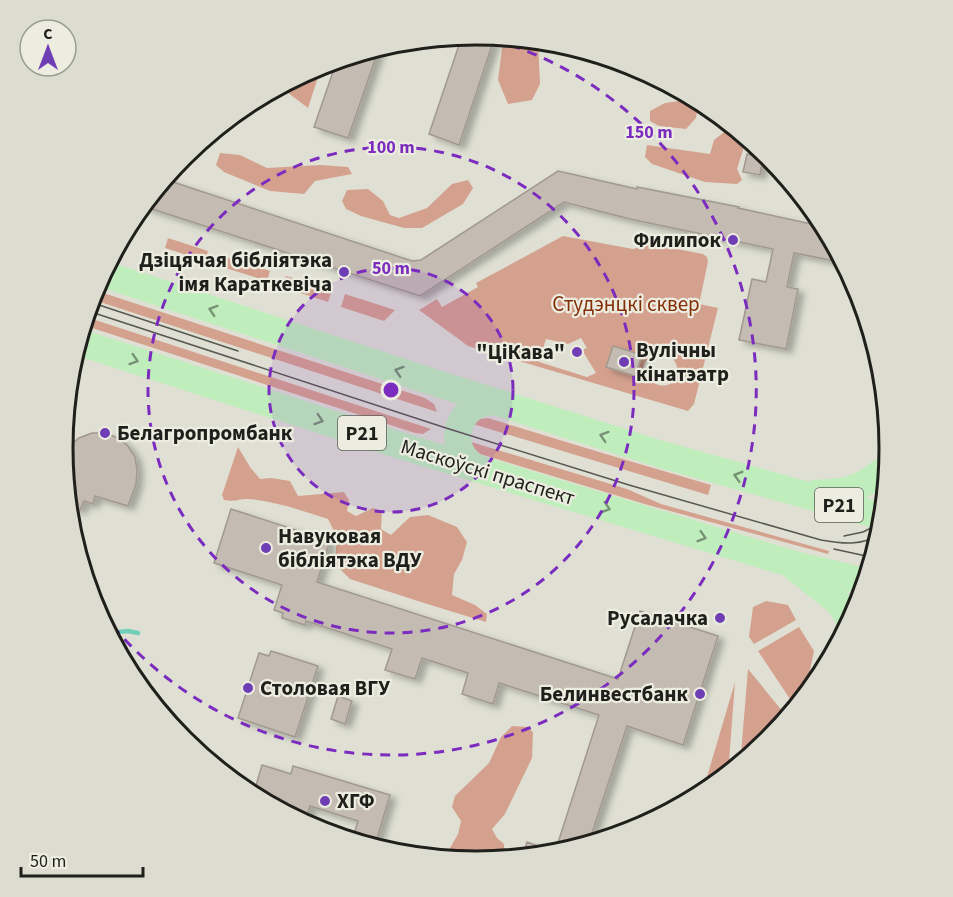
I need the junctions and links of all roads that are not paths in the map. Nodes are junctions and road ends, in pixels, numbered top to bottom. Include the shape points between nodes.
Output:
1 (112, 277) edge
2 (87, 345) edge
3 (434, 382) junction
4 (502, 404) junction
5 (416, 450) junction
6 (484, 470) junction
7 (879, 474) edge
8 (794, 492) junction
9 (874, 514) edge
10 (789, 563) junction
11 (858, 580) edge
12 (845, 612) edge

3 -> 1 main road, Р21
2 -> 5 main road, Маскоўскі праспект / Р21
3 - 4 main road, Р21
3 - 5 main road via 446,398 447,424 439,439
4 - 6 main road via 479,405 466,414 459,427 460,451 470,463
8 -> 4 main road, Р21
5 - 6 main road, Маскоўскі праспект / Р21
6 -> 10 main road, Маскоўскі праспект / Р21
7 - 8 main road via 868,483 836,493
8 - 9 main road, Р21
10 - 11 main road, Маскоўскі праспект / Р21
10 - 12 main road

